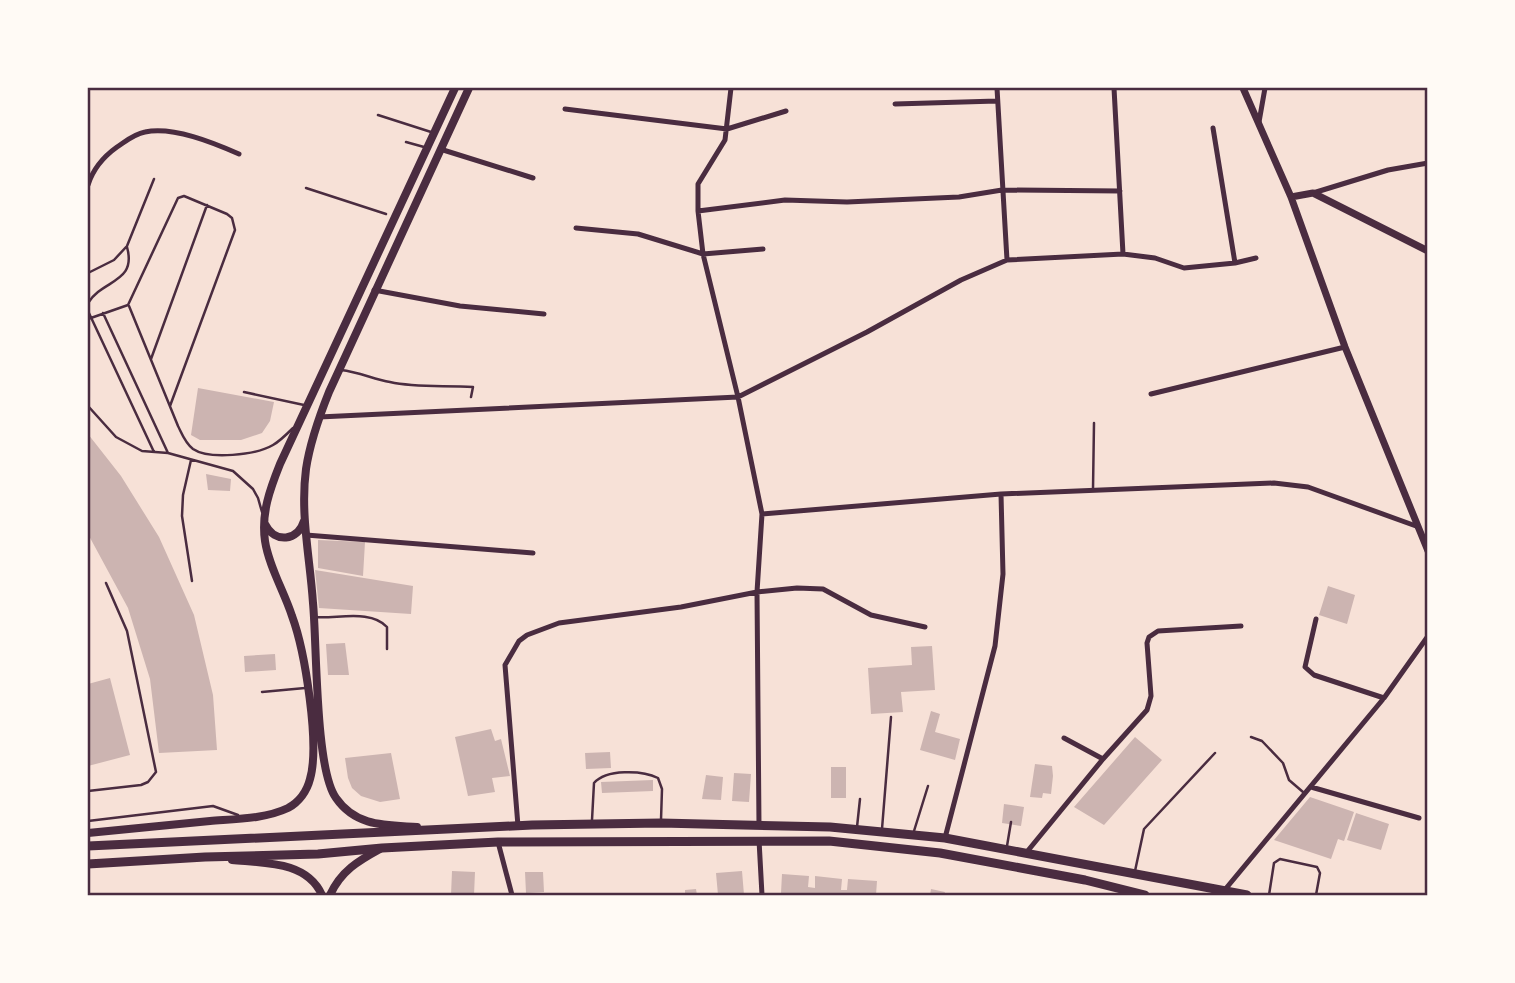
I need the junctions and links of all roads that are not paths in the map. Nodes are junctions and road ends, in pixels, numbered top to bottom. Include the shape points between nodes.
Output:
1 (455, 88) edge
2 (468, 88) edge
3 (731, 88) edge
4 (997, 88) edge
5 (1114, 88) edge
6 (1243, 88) edge
7 (1265, 88) edge
8 (997, 101) junction
9 (895, 104) dead end
10 (565, 110) dead end
11 (786, 111) dead end
12 (378, 115) dead end
13 (1259, 125) junction
14 (1213, 128) dead end
15 (727, 129) junction
16 (434, 133) junction
17 (406, 142) dead end
18 (427, 148) junction
19 (440, 149) junction
20 (239, 154) dead end
21 (1427, 162) edge
22 (533, 178) dead end
23 (154, 179) dead end
24 (88, 185) edge
25 (1002, 190) junction
26 (1120, 191) junction
27 (1312, 193) junction
28 (1291, 197) junction
29 (207, 205) junction
30 (698, 211) junction
31 (576, 228) dead end
32 (127, 246) junction
33 (763, 249) dead end
34 (1427, 251) edge
35 (703, 254) junction
36 (1123, 254) junction
37 (1256, 258) dead end
38 (1007, 260) junction
39 (1235, 263) junction
40 (88, 273) edge
41 (374, 290) junction
42 (88, 303) edge
43 (128, 305) junction
44 (88, 311) edge
45 (103, 313) junction
46 (544, 314) dead end
47 (89, 318) edge
48 (1345, 346) junction
49 (150, 359) junction
50 (339, 370) junction
51 (244, 392) dead end
52 (1152, 394) dead end
53 (471, 397) dead end
54 (738, 397) junction
55 (307, 405) junction
56 (88, 406) edge
57 (170, 407) junction
58 (319, 417) junction
59 (300, 420) junction
60 (1094, 423) dead end
61 (154, 452) junction
62 (168, 453) junction
63 (191, 460) junction
64 (1093, 489) junction
65 (1001, 494) junction
66 (762, 514) junction
67 (304, 519) junction
68 (264, 520) junction
69 (1416, 526) junction
70 (306, 535) junction
71 (1427, 551) edge
72 (533, 554) dead end
73 (192, 581) dead end
74 (106, 583) dead end
75 (757, 592) junction
76 (314, 617) junction
77 (1316, 619) dead end
78 (1241, 626) dead end
79 (925, 627) dead end
80 (1427, 636) edge
81 (387, 649) dead end
82 (308, 688) junction
83 (262, 692) dead end
84 (1384, 698) junction
85 (891, 717) dead end
86 (1251, 737) dead end
87 (1064, 738) dead end
88 (1215, 753) dead end
89 (1103, 759) junction
90 (928, 786) dead end
91 (1311, 788) junction
92 (88, 791) edge
93 (1305, 794) junction
94 (860, 799) dead end
95 (245, 818) junction
96 (1419, 818) dead end
97 (88, 821) edge
98 (1011, 822) dead end
99 (661, 823) junction
100 (591, 824) junction
101 (519, 826) junction
102 (758, 826) junction
103 (452, 829) junction
104 (857, 829) junction
105 (882, 831) junction
106 (88, 833) edge
107 (913, 834) junction
108 (945, 838) junction
109 (759, 840) junction
110 (498, 842) junction
111 (88, 846) edge
112 (382, 848) junction
113 (1007, 850) junction
114 (1026, 853) junction
115 (205, 857) junction
116 (88, 864) edge
117 (1135, 874) junction
118 (1223, 892) junction
119 (322, 895) edge
120 (330, 895) edge
121 (512, 895) edge
122 (762, 895) edge
123 (1145, 895) edge
124 (1247, 895) edge
125 (1269, 895) edge
126 (1316, 895) edge

1 - 16 main road
2 - 19 main road
3 - 15 street
4 - 8 street
5 - 26 street
6 - 13 street
7 - 13 street
8 - 9 street
8 - 25 street
10 - 15 street
11 - 15 street
12 - 16 lane
13 - 28 street
14 - 39 street
15 - 30 street via 698,184
16 - 18 main road
17 - 18 lane
18 - 55 main road
19 - 22 street
19 - 41 main road
20 - 24 street via 209,141 159,130 144,132 111,152 93,171
21 - 27 street
23 - 32 lane
25 - 26 street
25 - 30 street via 959,197 785,200
25 - 38 street
26 - 36 street
27 - 28 street
27 - 34 street
28 - 48 street
29 - 43 lane via 178,198
29 - 49 lane
29 - 57 lane via 232,218 235,230
30 - 35 street
31 - 35 street via 638,234
32 - 40 lane via 114,260
32 - 42 lane via 130,258 125,274 97,290
33 - 35 street
35 - 54 street
36 - 38 street
36 - 39 street via 1184,268
37 - 39 street
38 - 54 street
41 - 46 street via 460,306
41 - 50 main road
43 - 45 lane
43 - 49 lane
44 - 47 lane
45 - 47 lane
45 - 62 lane
47 - 61 lane
48 - 52 street
48 - 69 street
49 - 57 lane
50 - 53 lane via 396,383 472,387
50 - 58 main road
51 - 55 lane
54 - 58 street
54 - 66 street
55 - 59 main road
56 - 61 lane via 116,437
57 - 59 lane via 187,443 205,454 264,449
58 - 67 main road via 306,470
59 - 68 main road via 270,490
60 - 64 lane
61 - 62 lane
62 - 63 lane
63 - 68 lane via 233,471 246,481 258,498
63 - 73 lane via 181,516
64 - 65 street
64 - 69 street via 1274,483 1308,487
65 - 66 street
65 - 108 street via 1003,574 995,646
66 - 75 street
67 - 68 main road via 298,533 285,538 272,534
67 - 70 main road
68 - 82 main road via 267,548 295,624
69 - 71 street
70 - 72 street
70 - 76 main road
74 - 92 lane via 127,631 156,772 141,785
75 - 79 street via 823,589 871,615
75 - 101 street via 559,624 519,641 505,665
75 - 102 street
76 - 81 lane via 380,620 387,626
76 - 103 main road via 323,758 336,799 354,816 377,825
77 - 84 street via 1305,667 1314,675
78 - 89 street via 1158,631 1149,637 1150,704
80 - 84 street
82 - 83 lane
82 - 95 main road via 313,760 306,789 290,807
84 - 91 street
85 - 105 lane
86 - 93 lane via 1262,741 1283,763 1289,780
87 - 89 street
88 - 117 lane via 1144,829
89 - 114 street
90 - 107 lane
91 - 93 street
91 - 96 street
93 - 118 street
94 - 104 lane
95 - 97 lane via 214,806
95 - 106 main road
98 - 113 lane
99 - 100 main road
99 - 100 lane via 658,778 622,774 607,775 594,783
99 - 102 main road
100 - 101 main road
101 - 103 main road
102 - 104 main road
103 - 111 main road
104 - 105 main road
105 - 107 main road
107 - 108 main road
108 - 113 main road
109 - 110 main road
109 - 122 street
109 - 123 main road via 829,841 940,853
110 - 112 main road
110 - 121 street
112 - 115 main road
112 - 120 main road via 353,864
113 - 114 main road
114 - 117 main road
115 - 116 main road
115 - 119 main road via 294,869 312,879
117 - 118 main road
118 - 124 main road
125 - 126 lane via 1274,863 1280,859 1317,867

